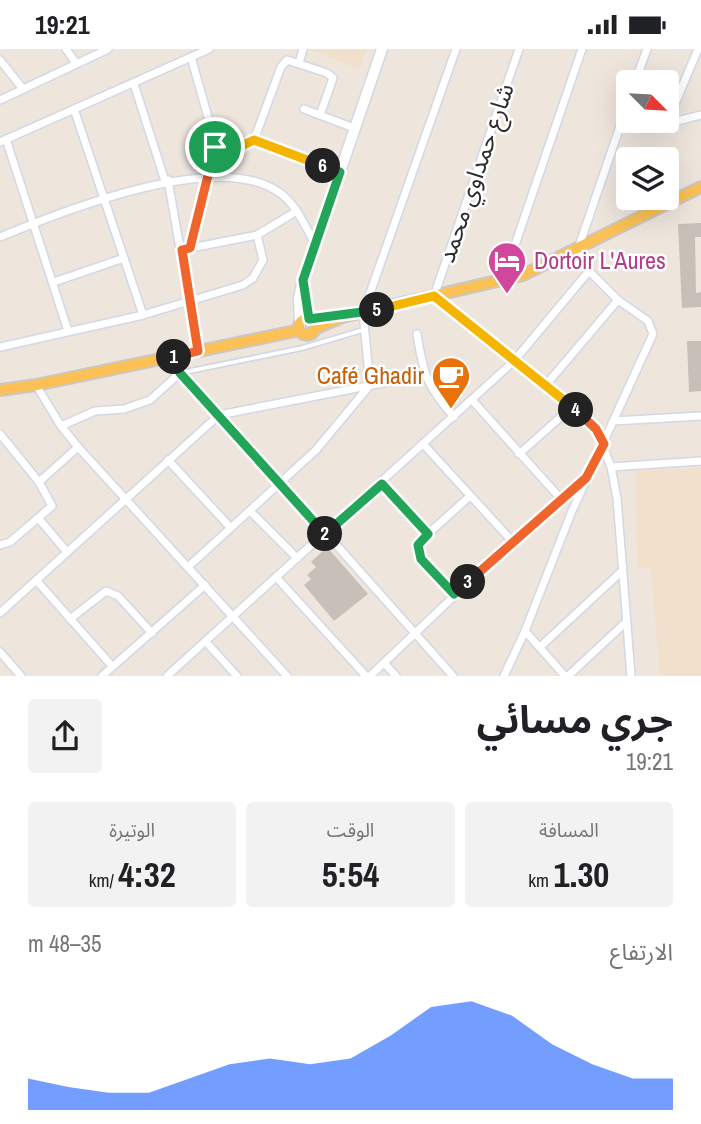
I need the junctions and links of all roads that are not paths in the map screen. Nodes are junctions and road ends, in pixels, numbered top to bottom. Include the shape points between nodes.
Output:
1 (66, 49) edge
2 (108, 49) edge
3 (209, 49) edge
4 (303, 49) edge
5 (382, 49) edge
6 (456, 49) edge
7 (519, 49) edge
8 (582, 49) edge
9 (647, 49) edge
10 (698, 49) edge
11 (191, 57) junction
12 (0, 60) edge
13 (76, 63) junction
14 (299, 63) junction
15 (639, 70) edge
16 (134, 84) junction
17 (23, 89) junction
18 (0, 100) edge
19 (74, 109) junction
20 (304, 109) dead end
21 (320, 115) junction
22 (701, 115) edge
23 (354, 128) junction
24 (618, 133) edge
25 (254, 140) junction
26 (3, 141) edge
27 (215, 147) junction
28 (340, 172) junction
29 (208, 176) junction
30 (167, 181) junction
31 (701, 187) edge
32 (106, 200) junction
33 (297, 211) junction
34 (34, 223) junction
35 (257, 235) junction
36 (0, 237) edge
37 (314, 242) junction
38 (186, 249) junction
39 (578, 249) junction
40 (124, 258) junction
41 (589, 271) junction
42 (503, 281) junction
43 (54, 282) junction
44 (434, 296) junction
45 (618, 300) junction
46 (189, 302) junction
47 (363, 313) junction
48 (143, 315) junction
49 (307, 325) junction
50 (363, 330) junction
51 (68, 331) junction
52 (417, 334) dead end
53 (0, 347) edge
54 (198, 351) junction
55 (170, 358) junction
56 (514, 361) junction
57 (180, 373) junction
58 (424, 375) junction
59 (36, 385) junction
60 (370, 385) junction
61 (545, 386) junction
62 (0, 390) edge
63 (472, 400) junction
64 (572, 407) junction
65 (219, 415) junction
66 (701, 416) edge
67 (453, 417) junction
68 (613, 421) junction
69 (61, 426) junction
70 (0, 434) edge
71 (604, 444) junction
72 (78, 446) junction
73 (424, 446) junction
74 (519, 454) junction
75 (168, 460) junction
76 (701, 461) edge
77 (611, 467) junction
78 (586, 478) junction
79 (39, 482) junction
80 (280, 484) junction
81 (382, 484) junction
82 (469, 497) junction
83 (125, 498) junction
84 (561, 499) junction
85 (250, 511) junction
86 (39, 519) junction
87 (230, 527) junction
88 (325, 534) junction
89 (428, 534) junction
90 (512, 541) junction
91 (0, 545) edge
92 (67, 552) junction
93 (297, 558) junction
94 (188, 567) junction
95 (622, 571) junction
96 (276, 577) junction
97 (36, 580) junction
98 (205, 585) junction
99 (454, 594) junction
100 (0, 613) edge
101 (233, 616) junction
102 (70, 618) junction
103 (625, 623) junction
104 (526, 631) junction
105 (414, 632) junction
106 (152, 633) junction
107 (206, 642) junction
108 (540, 647) junction
109 (0, 652) edge
110 (384, 663) junction
111 (112, 666) junction
112 (231, 674) edge
113 (283, 675) edge
114 (21, 676) edge
115 (102, 676) edge
116 (167, 676) edge
117 (368, 676) edge
118 (396, 676) edge
119 (453, 676) edge
120 (504, 676) edge
121 (567, 676) edge
122 (631, 676) edge

1 - 13 street
2 - 13 street
3 - 11 street
4 - 14 street
5 - 23 main road
6 - 47 street
7 - 44 street, شارع حمداوي محمد
8 - 42 street
9 - 15 street
10 - 22 street via 673,111 677,121
11 - 16 street
11 - 27 street
12 - 17 street
13 - 17 street
14 - 21 street via 333,78
14 - 25 street via 287,60 281,67
16 - 19 street
16 - 30 street
17 - 18 street
19 - 26 street
19 - 32 street
20 - 21 street
21 - 23 street
23 - 28 main road
24 - 39 street
25 - 27 street via 233,150
25 - 28 street
26 - 34 street
27 - 29 street
28 - 37 main road
29 - 30 street
29 - 33 street via 272,188
29 - 38 street
30 - 32 street
30 - 38 street
31 - 39 main road
32 - 34 street
32 - 40 street
33 - 35 street
33 - 37 street
34 - 36 street
34 - 43 street
35 - 38 street
35 - 46 street via 263,260 253,278
37 - 49 main road via 303,280
38 - 46 street
39 - 41 street
39 - 42 main road
40 - 43 street
40 - 48 street
41 - 45 street
41 - 56 street
42 - 44 main road
43 - 51 street
44 - 47 main road
44 - 56 street
45 - 61 street
45 - 68 street via 653,329
46 - 48 street
46 - 54 street
47 - 49 main road
47 - 50 street
48 - 51 street
49 - 54 main road
50 - 57 lane via 302,348
50 - 60 street
51 - 53 street
52 - 58 street
54 - 55 main road
55 - 57 street
55 - 59 main road
56 - 61 street
56 - 63 street
57 - 65 street
57 - 69 street via 141,404 95,411
58 - 60 street
58 - 67 street via 433,395
59 - 62 main road
59 - 69 street
60 - 65 street
60 - 80 street via 316,450
61 - 64 street
63 - 67 street
63 - 74 street
64 - 71 street via 596,429
64 - 74 street
65 - 75 street
65 - 80 street
66 - 68 street
67 - 73 street
68 - 71 street
69 - 72 street
70 - 79 street
71 - 77 street
71 - 78 street
72 - 79 street
72 - 83 street
73 - 81 street
73 - 82 street
74 - 84 street
75 - 83 street
75 - 87 street
76 - 77 street
77 - 95 street
78 - 84 street
78 - 104 street
79 - 86 street via 52,506
80 - 85 street
80 - 88 street
81 - 88 street
81 - 89 street
82 - 89 street
82 - 90 street
83 - 92 street
83 - 94 street
84 - 90 street
85 - 87 street
85 - 93 street
86 - 91 street via 10,543
86 - 92 street
87 - 94 street
88 - 93 street
88 - 105 street
89 - 99 street via 418,545 418,554
90 - 99 street
92 - 97 street
93 - 96 street
94 - 98 street
95 - 103 street
95 - 108 street
96 - 101 street
96 - 117 street
97 - 100 street
97 - 102 street
98 - 101 street
98 - 106 street
99 - 105 street
101 - 107 street
101 - 113 street
102 - 106 street via 106,591 118,596
102 - 111 street
103 - 121 street
103 - 122 street
104 - 108 street
104 - 120 street
105 - 110 street
105 - 119 street
106 - 111 street
107 - 112 street
107 - 116 street
108 - 121 street
109 - 114 street
110 - 117 street
110 - 118 street
111 - 115 street

